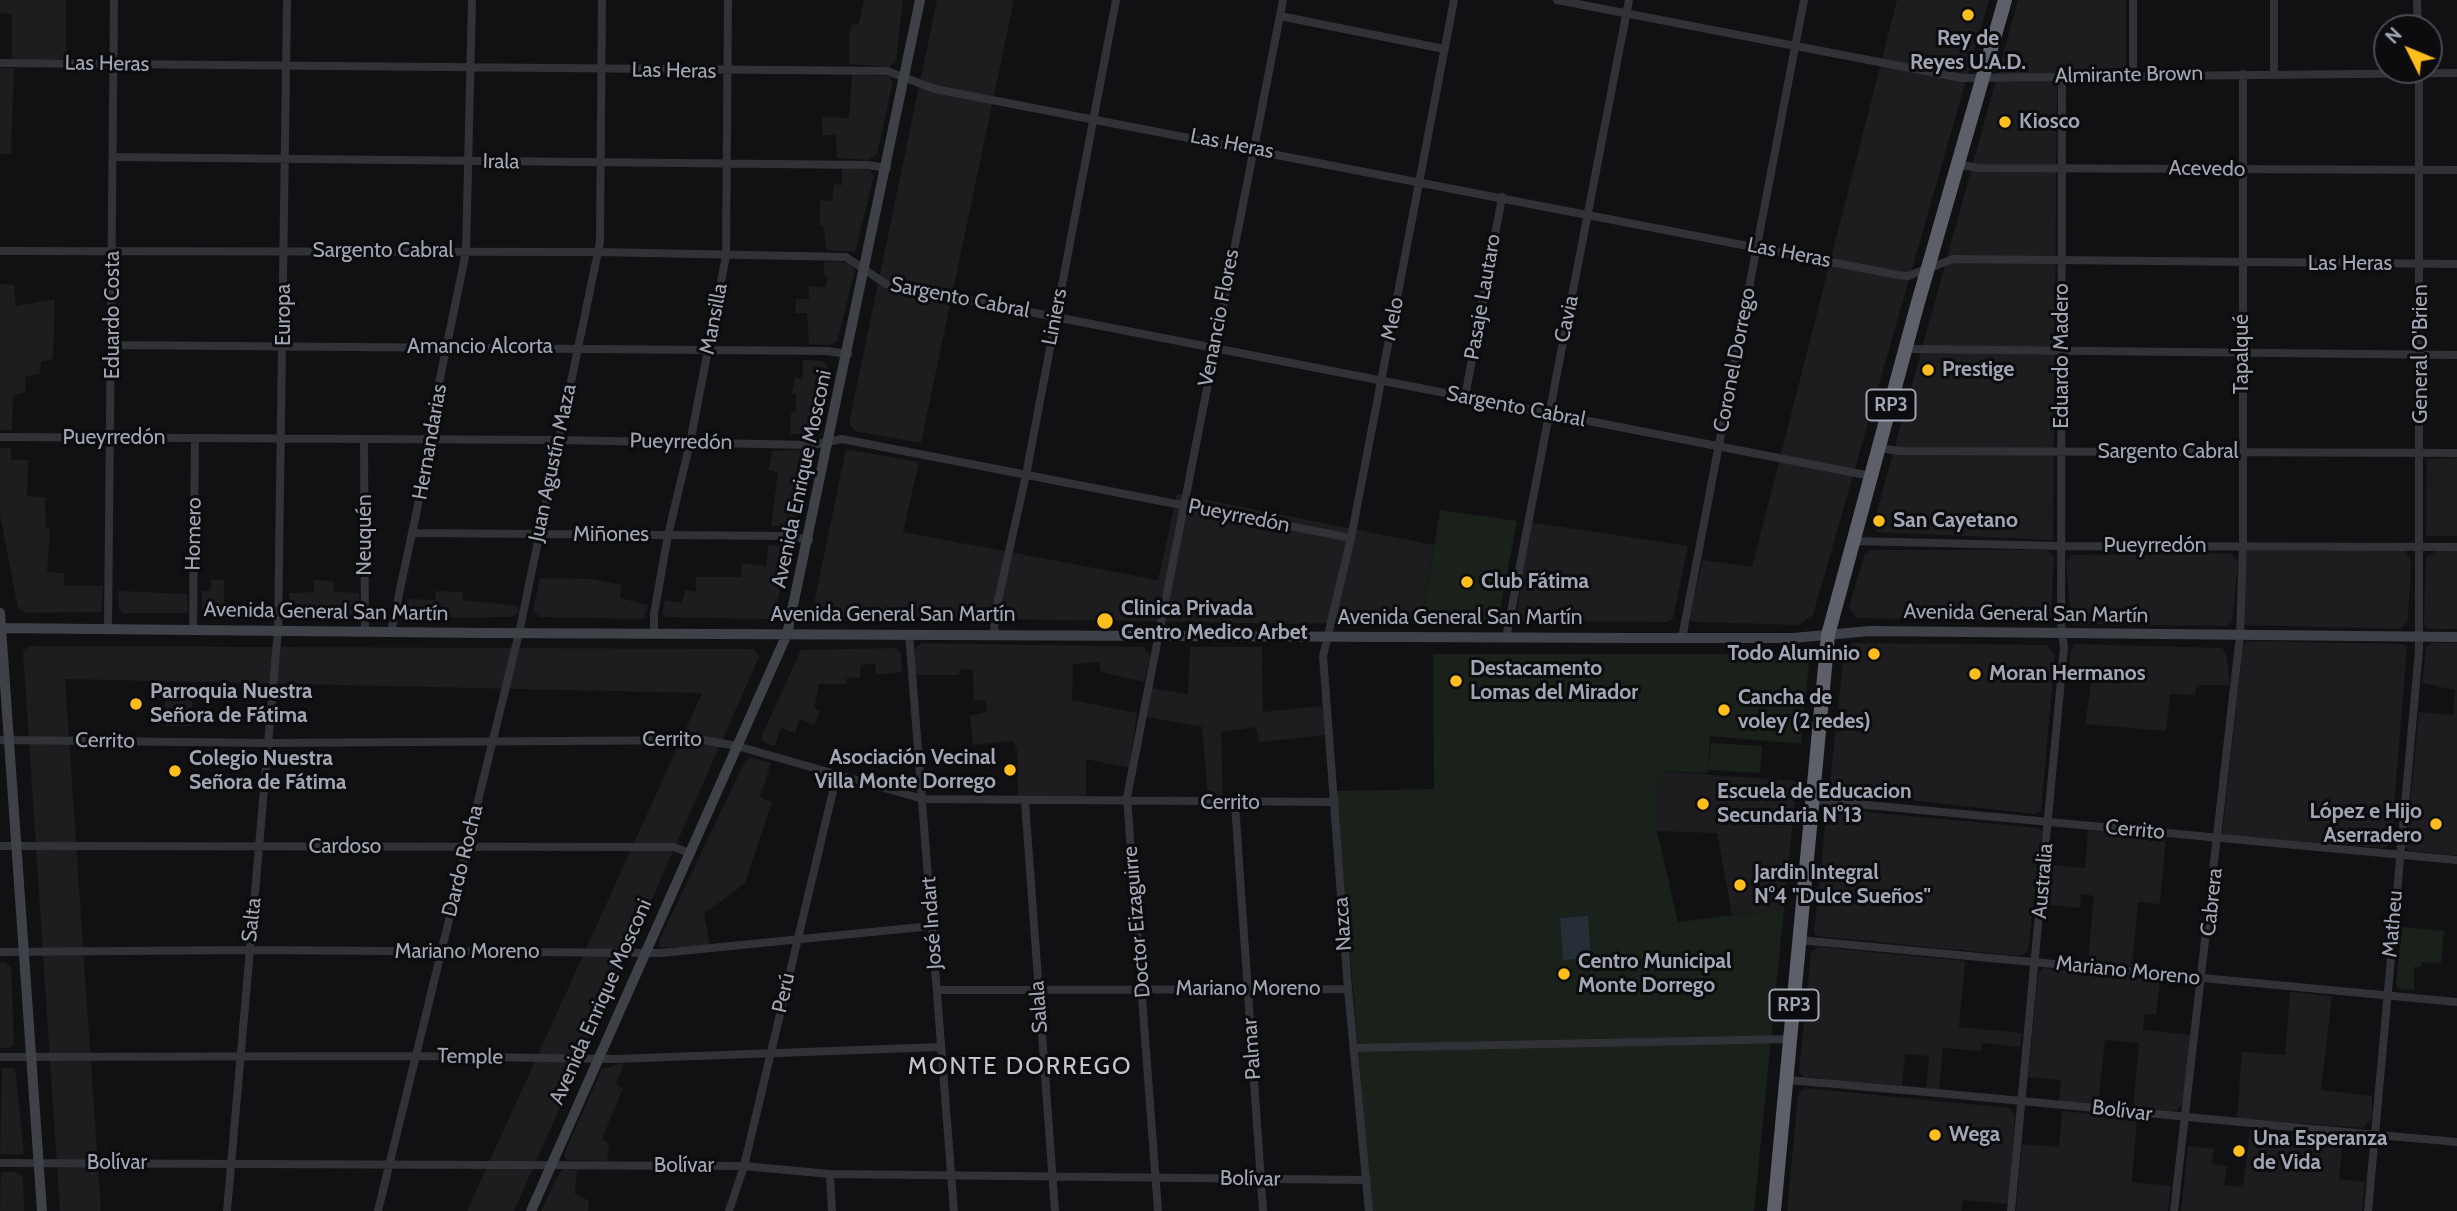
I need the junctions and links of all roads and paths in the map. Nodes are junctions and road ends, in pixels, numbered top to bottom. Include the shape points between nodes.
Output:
1 (114, 0) edge
2 (288, 0) edge
3 (472, 0) edge
4 (602, 0) edge
5 (728, 0) edge
6 (920, 0) edge
7 (1116, 0) edge
8 (1283, 0) edge
9 (1454, 0) edge
10 (1557, 0) edge
11 (1629, 0) edge
12 (1804, 0) edge
13 (2005, 0) edge
14 (2133, 0) edge
15 (2274, 0) edge
16 (1627, 13) junction
17 (1280, 16) junction
18 (1794, 48) junction
19 (1444, 49) junction
20 (0, 63) edge
21 (114, 64) junction
22 (287, 66) junction
23 (471, 69) junction
24 (602, 69) junction
25 (729, 72) junction
26 (2373, 72) edge
27 (2274, 73) junction
28 (2133, 74) junction
29 (2243, 74) junction
30 (2062, 77) junction
31 (905, 79) junction
32 (1983, 79) junction
33 (2419, 84) edge
34 (1094, 118) junction
35 (1252, 148) junction
36 (114, 157) junction
37 (286, 159) junction
38 (470, 161) junction
39 (601, 163) junction
40 (728, 163) junction
41 (1957, 164) junction
42 (2062, 166) junction
43 (887, 168) junction
44 (2243, 169) junction
45 (2420, 170) junction
46 (2457, 170) edge
47 (1419, 181) junction
48 (1502, 197) junction
49 (1589, 214) junction
50 (1756, 246) junction
51 (0, 251) edge
52 (113, 251) junction
53 (284, 251) junction
54 (466, 252) junction
55 (598, 252) junction
56 (726, 256) junction
57 (2062, 260) junction
58 (2242, 263) junction
59 (2421, 264) junction
60 (2457, 264) edge
61 (866, 269) junction
62 (1928, 269) junction
63 (1055, 317) junction
64 (113, 345) junction
65 (284, 345) junction
66 (447, 347) junction
67 (577, 347) junction
68 (1214, 347) junction
69 (1907, 349) junction
70 (708, 350) junction
71 (2062, 350) junction
72 (2242, 353) junction
73 (848, 354) junction
74 (2420, 355) junction
75 (2457, 355) edge
76 (1381, 381) junction
77 (1465, 397) junction
78 (1548, 413) junction
79 (0, 437) edge
80 (195, 438) junction
81 (112, 439) junction
82 (281, 439) junction
83 (364, 439) junction
84 (429, 439) junction
85 (558, 440) junction
86 (829, 442) junction
87 (690, 443) junction
88 (1719, 445) junction
89 (1878, 448) junction
90 (2243, 451) junction
91 (2062, 452) junction
92 (2421, 453) junction
93 (2457, 453) edge
94 (1026, 475) junction
95 (1871, 476) junction
96 (1182, 504) junction
97 (413, 533) junction
98 (538, 535) junction
99 (668, 535) junction
100 (1351, 538) junction
101 (809, 540) junction
102 (1853, 541) junction
103 (2061, 546) junction
104 (2243, 546) junction
105 (2420, 547) junction
106 (2457, 547) edge
107 (0, 613) edge
108 (1, 628) edge
109 (108, 629) junction
110 (193, 630) junction
111 (278, 630) junction
112 (365, 631) junction
113 (391, 632) junction
114 (519, 634) junction
115 (654, 634) junction
116 (787, 634) junction
117 (909, 634) junction
118 (995, 634) junction
119 (2062, 634) junction
120 (1828, 635) junction
121 (2240, 635) junction
122 (1159, 636) junction
123 (1329, 637) junction
124 (1506, 638) junction
125 (1682, 638) junction
126 (2419, 638) junction
127 (2457, 638) edge
128 (5, 740) edge
129 (492, 742) junction
130 (269, 743) junction
131 (737, 746) junction
132 (837, 774) junction
133 (923, 799) junction
134 (1813, 800) junction
135 (1025, 802) junction
136 (1335, 802) junction
137 (1127, 803) junction
138 (1235, 804) junction
139 (2049, 823) junction
140 (2219, 838) junction
141 (0, 846) edge
142 (16, 846) junction
143 (259, 847) junction
144 (467, 847) junction
145 (689, 853) junction
146 (2398, 855) junction
147 (2457, 860) edge
148 (932, 926) junction
149 (796, 939) junction
150 (1799, 940) junction
151 (248, 950) junction
152 (0, 952) edge
153 (24, 952) junction
154 (441, 952) junction
155 (644, 953) junction
156 (2036, 962) junction
157 (2203, 979) junction
158 (1247, 989) junction
159 (1348, 989) junction
160 (937, 990) junction
161 (1038, 990) junction
162 (1142, 990) junction
163 (2387, 995) junction
164 (2457, 1002) edge
165 (1790, 1039) junction
166 (940, 1047) junction
167 (1354, 1048) junction
168 (770, 1055) junction
169 (414, 1056) junction
170 (0, 1057) edge
171 (30, 1057) junction
172 (239, 1057) junction
173 (598, 1059) junction
174 (1787, 1080) junction
175 (2021, 1099) junction
176 (2185, 1119) junction
177 (2376, 1135) junction
178 (2457, 1142) edge
179 (39, 1162) junction
180 (0, 1163) edge
181 (230, 1163) junction
182 (390, 1163) junction
183 (551, 1164) junction
184 (744, 1166) junction
185 (830, 1174) junction
186 (951, 1175) junction
187 (1053, 1177) junction
188 (1156, 1178) junction
189 (1261, 1179) junction
190 (1367, 1180) junction
191 (41, 1211) edge
192 (227, 1211) edge
193 (378, 1211) edge
194 (531, 1211) edge
195 (729, 1211) edge
196 (832, 1211) edge
197 (954, 1211) edge
198 (1055, 1211) edge
199 (1158, 1211) edge
200 (1263, 1211) edge
201 (1369, 1211) edge
202 (1774, 1211) edge
203 (2011, 1211) edge
204 (2174, 1211) edge
205 (2368, 1211) edge

1 - 21 street, Eduardo Costa
2 - 22 street, Europa
3 - 23 street, Hernandarias
4 - 24 street, Juan Agustín Maza
5 - 25 street, Mansilla
6 - 31 main road, Avenida Enrique Mosconi
7 - 34 street, Liniers
8 - 17 street, Venancio Flores
9 - 19 street, Melo
10 - 16 street, Almirante Brown
11 - 16 street, Cavia
12 - 18 street, Coronel Dorrego
13 - 32 highway, RP3
14 - 28 street
15 - 27 street
16 - 18 street, Almirante Brown
16 - 49 street, Cavia
17 - 19 street
17 - 35 street, Venancio Flores
18 - 32 street, Almirante Brown
18 - 50 street, Coronel Dorrego
19 - 47 street, Melo
20 - 21 street, Las Heras
21 - 22 street, Las Heras
21 - 36 street, Eduardo Costa
22 - 23 street, Las Heras
22 - 37 street, Europa
23 - 24 street, Las Heras
23 - 38 street, Hernandarias
24 - 25 street, Las Heras
24 - 39 street, Juan Agustín Maza
25 - 31 street, Las Heras via 887,71
25 - 40 street, Mansilla
26 - 27 street, Almirante Brown
27 - 29 street, Almirante Brown
28 - 29 street, Almirante Brown
28 - 30 street, Almirante Brown
29 - 44 street, Tapalqué
30 - 32 street, Almirante Brown
30 - 42 street, Eduardo Madero
31 - 34 street, Las Heras via 935,89
31 - 43 main road, Avenida Enrique Mosconi
32 - 41 highway, RP3
33 - 45 street, General O'Brien
34 - 35 street, Las Heras
34 - 63 street, Liniers
35 - 47 street, Las Heras
35 - 68 street, Venancio Flores
36 - 37 street, Irala
36 - 52 street, Eduardo Costa
37 - 38 street, Irala
37 - 53 street, Europa
38 - 39 street, Irala
38 - 54 street, Hernandarias
39 - 40 street, Irala
39 - 55 street, Juan Agustín Maza
40 - 43 street, Irala
40 - 56 street, Mansilla
41 - 42 street, Acevedo via 1978,169
41 - 62 highway, RP3
42 - 44 street, Acevedo
42 - 57 street, Eduardo Madero
43 - 61 main road, Avenida Enrique Mosconi
44 - 45 street, Acevedo
44 - 58 street, Tapalqué
45 - 46 street, Acevedo
45 - 59 street, General O'Brien
47 - 48 street, Las Heras
47 - 76 street, Melo
48 - 49 street, Las Heras
48 - 77 street, Pasaje Lautaro
49 - 50 street, Las Heras
49 - 78 street, Cavia
50 - 62 street, Las Heras via 1898,275
50 - 88 street, Coronel Dorrego
51 - 52 street, Sargento Cabral
52 - 53 street, Sargento Cabral
52 - 64 street, Eduardo Costa
53 - 54 street, Sargento Cabral
53 - 65 street, Europa
54 - 55 street, Sargento Cabral
54 - 66 street, Hernandarias
55 - 56 street, Sargento Cabral
55 - 67 street, Juan Agustín Maza
56 - 61 street, Sargento Cabral via 846,257
56 - 70 street, Mansilla
57 - 58 street, Las Heras
57 - 62 street, Las Heras via 1953,259
57 - 71 street, Eduardo Madero
58 - 59 street, Las Heras
58 - 72 street, Tapalqué
59 - 60 street, Las Heras
59 - 74 street, General O'Brien
61 - 63 street, Sargento Cabral via 886,284
61 - 73 main road, Avenida Enrique Mosconi
62 - 69 highway, RP3
63 - 68 street, Sargento Cabral
63 - 94 street, Liniers
64 - 65 street, Amancio Alcorta
64 - 81 street, Eduardo Costa
65 - 66 street, Amancio Alcorta
65 - 82 street, Europa
66 - 67 street, Amancio Alcorta
66 - 84 street, Hernandarias
67 - 70 street, Amancio Alcorta
67 - 85 street, Juan Agustín Maza
68 - 76 street, Sargento Cabral
68 - 96 street, Venancio Flores
69 - 71 street
69 - 89 highway, RP3
70 - 73 street, Amancio Alcorta
70 - 87 street, Mansilla
71 - 72 street
71 - 91 street, Eduardo Madero
72 - 74 street
72 - 90 street, Tapalqué
73 - 86 main road, Avenida Enrique Mosconi
74 - 75 street
74 - 92 street, General O'Brien
76 - 77 street, Sargento Cabral
76 - 100 street, Melo
77 - 78 street, Sargento Cabral
78 - 88 street, Sargento Cabral
78 - 124 street, Cavia
79 - 81 street, Pueyrredón
80 - 81 street, Pueyrredón
80 - 82 street, Pueyrredón
80 - 110 street, Homero
81 - 109 street, Eduardo Costa
82 - 83 street, Pueyrredón
82 - 111 street, Europa
83 - 84 street, Pueyrredón
83 - 112 street, Neuquén
84 - 85 street, Pueyrredón
84 - 97 street, Hernandarias
85 - 87 street, Pueyrredón
85 - 98 street, Juan Agustín Maza
86 - 87 street, Pueyrredón
86 - 94 street, Pueyrredón via 842,439
86 - 101 main road, Avenida Enrique Mosconi
87 - 99 street, Mansilla
88 - 95 street, Sargento Cabral
88 - 125 street, Coronel Dorrego
89 - 91 street, Sargento Cabral
89 - 95 highway, RP3
90 - 91 street, Sargento Cabral
90 - 92 street, Sargento Cabral
90 - 104 street, Tapalqué
91 - 103 street, Eduardo Madero
92 - 93 street, Sargento Cabral
92 - 105 street, General O'Brien
94 - 96 street, Pueyrredón
94 - 118 street, Liniers via 995,614
95 - 102 highway, RP3
96 - 100 street, Pueyrredón
96 - 122 street, Venancio Flores
97 - 98 street, Miñones
97 - 113 street, Hernandarias
98 - 99 street, Miñones
98 - 114 street, Juan Agustín Maza
99 - 101 street, Miñones
99 - 115 street, Mansilla
100 - 123 street, Melo
101 - 116 main road, Avenida Enrique Mosconi
102 - 103 street, Pueyrredón
102 - 120 highway, RP3
103 - 104 street, Pueyrredón
103 - 119 street, Eduardo Madero
104 - 105 street, Pueyrredón
104 - 121 street, Tapalqué
105 - 106 street, Pueyrredón
105 - 126 street, General O'Brien
107 - 108 main road
108 - 109 main road, Avenida General San Martín
108 - 128 main road
109 - 110 main road, Avenida General San Martín
110 - 111 main road, Avenida General San Martín
111 - 112 main road, Avenida General San Martín
111 - 130 street, Salta
112 - 113 main road, Avenida General San Martín
113 - 114 main road, Avenida General San Martín
114 - 115 main road, Avenida General San Martín
114 - 129 street, Dardo Rocha
115 - 116 main road, Avenida General San Martín
116 - 117 main road, Avenida General San Martín
116 - 131 main road, Avenida Enrique Mosconi
117 - 118 main road, Avenida General San Martín
117 - 133 street, José Indart
118 - 122 main road, Avenida General San Martín
119 - 120 main road, Avenida General San Martín via 1870,631
119 - 121 main road, Avenida General San Martín
119 - 139 street, Australia
120 - 125 main road, Avenida General San Martín
120 - 134 highway, RP3
121 - 126 main road, Avenida General San Martín
121 - 140 street, Cabrera
122 - 123 main road, Avenida General San Martín
122 - 137 street, Doctor Eizaguirre
123 - 124 main road, Avenida General San Martín
123 - 136 street, Nazca via 1323,656
124 - 125 main road, Avenida General San Martín
126 - 127 main road, Avenida General San Martín
126 - 146 street, Matheu
128 - 130 street, Cerrito
128 - 142 main road
129 - 130 street, Cerrito
129 - 131 street, Cerrito via 703,740
129 - 144 street, Dardo Rocha
130 - 143 street, Salta
131 - 132 street, Cerrito
131 - 145 main road, Avenida Enrique Mosconi
132 - 133 street, Cerrito
132 - 149 street, Perú
133 - 135 street, Cerrito
133 - 148 street, José Indart
134 - 139 street, Cerrito
134 - 150 highway, RP3
135 - 137 street, Cerrito
135 - 161 street, Salala
136 - 138 street, Cerrito
136 - 159 street, Nazca
137 - 138 street, Cerrito
137 - 162 street, Doctor Eizaguirre
138 - 158 street, Palmar
139 - 140 street, Cerrito
139 - 156 street, Australia
140 - 146 street, Cerrito
140 - 157 street, Cabrera
141 - 142 street, Cardoso
142 - 143 street, Cardoso
142 - 153 main road
143 - 144 street, Cardoso
143 - 151 street, Salta
144 - 145 street, Cardoso via 674,847
144 - 154 street, Dardo Rocha
145 - 155 main road, Avenida Enrique Mosconi
146 - 147 street, Cerrito
146 - 163 street, Matheu
148 - 149 street, Mariano Moreno
148 - 160 street, José Indart
149 - 155 street, Mariano Moreno
149 - 168 street, Perú
150 - 156 street, Mariano Moreno
150 - 165 highway, RP3
151 - 153 street, Mariano Moreno
151 - 154 street, Mariano Moreno
151 - 172 street, Salta
152 - 153 street, Mariano Moreno
153 - 171 main road
154 - 155 street, Mariano Moreno
154 - 169 street, Dardo Rocha
155 - 173 main road, Avenida Enrique Mosconi
156 - 157 street, Mariano Moreno
156 - 175 street, Australia
157 - 163 street, Mariano Moreno
157 - 176 street, Cabrera
158 - 159 street, Mariano Moreno
158 - 162 street, Mariano Moreno
158 - 189 street, Palmar
159 - 167 street, Nazca
160 - 161 street, Mariano Moreno
160 - 166 street, José Indart
161 - 162 street, Mariano Moreno
161 - 187 street, Salala
162 - 188 street, Doctor Eizaguirre
163 - 164 street, Mariano Moreno
163 - 177 street, Matheu
165 - 167 street
165 - 174 highway, RP3
166 - 168 street, Temple
166 - 186 street, José Indart
167 - 190 street, Nazca
168 - 173 street, Temple
168 - 184 street, Perú
169 - 172 street, Temple
169 - 173 street, Temple
169 - 182 street, Dardo Rocha
170 - 171 street, Temple
171 - 172 street, Temple
171 - 179 main road
172 - 181 street, Salta
173 - 183 main road, Avenida Enrique Mosconi
174 - 175 street, Bolívar
174 - 202 highway, RP3
175 - 176 street, Bolívar
175 - 203 street, Australia
176 - 177 street, Bolívar
176 - 204 street, Cabrera
177 - 178 street, Bolívar
177 - 205 street, Matheu
179 - 180 street, Bolívar
179 - 181 street, Bolívar
179 - 191 main road
181 - 182 street, Bolívar
181 - 192 street, Salta
182 - 183 street, Bolívar
182 - 193 street, Dardo Rocha
183 - 184 street, Bolívar
183 - 194 main road, Avenida Enrique Mosconi
184 - 185 street, Bolívar
184 - 195 street, Perú
185 - 186 street, Bolívar
185 - 196 street
186 - 187 street, Bolívar
186 - 197 street, José Indart
187 - 188 street, Bolívar
187 - 198 street, Salala
188 - 189 street, Bolívar
188 - 199 street, Doctor Eizaguirre
189 - 190 street, Bolívar
189 - 200 street, Palmar
190 - 201 street, Nazca

